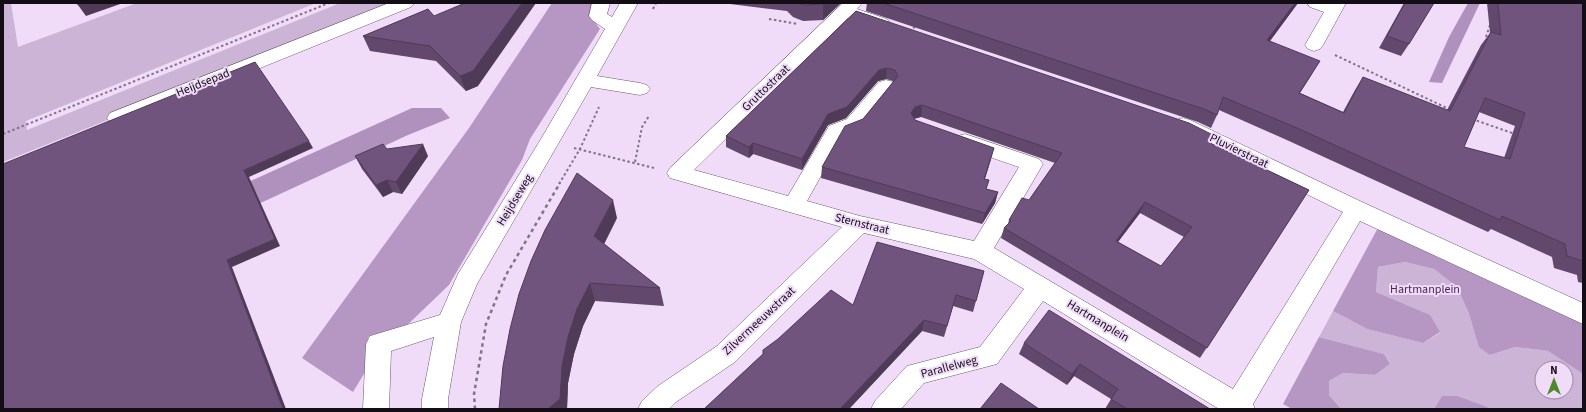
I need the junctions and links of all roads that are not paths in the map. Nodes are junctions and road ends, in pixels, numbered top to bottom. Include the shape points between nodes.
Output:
1 (405, 3) edge
2 (601, 3) edge
3 (628, 3) edge
4 (1316, 3) edge
5 (1335, 6) edge
6 (849, 7) edge
7 (614, 27) junction
8 (914, 28) dead end
9 (1314, 45) road end
10 (585, 80) junction
11 (886, 86) dead end
12 (640, 89) dead end
13 (1168, 120) edge
14 (104, 124) edge
15 (951, 136) edge
16 (678, 173) joint
17 (793, 206) junction
18 (1356, 209) junction
19 (860, 224) junction
20 (980, 251) junction
21 (1040, 286) junction
22 (1583, 314) edge
23 (449, 322) junction
24 (1240, 408) edge
25 (376, 409) edge
26 (435, 409) edge
27 (651, 409) edge
28 (884, 409) edge

1 - 14 street, Heijdsepad
2 - 7 street via 598,16
3 - 7 street, Heijdseweg
4 - 5 street
5 - 9 street
6 - 8 street
6 - 16 street, Gruttostraat
7 - 10 street, Heijdseweg
10 - 12 street
10 - 23 street, Heijdseweg via 466,281
11 - 17 street via 854,124 836,131
13 - 18 street, Pluvierstraat via 1191,128
15 - 20 street via 1032,164
16 - 17 street, Sternstraat
17 - 19 street, Sternstraat
18 - 22 street
18 - 24 street, Hartmanplein
19 - 20 street, Sternstraat
19 - 27 street, Zilvermeeuwstraat via 726,354 667,394
20 - 21 street, Sternstraat
21 - 24 street, Hartmanplein
21 - 28 street, Parallelweg via 988,356 916,374
23 - 25 street via 379,344
23 - 26 street, Heijdseweg

